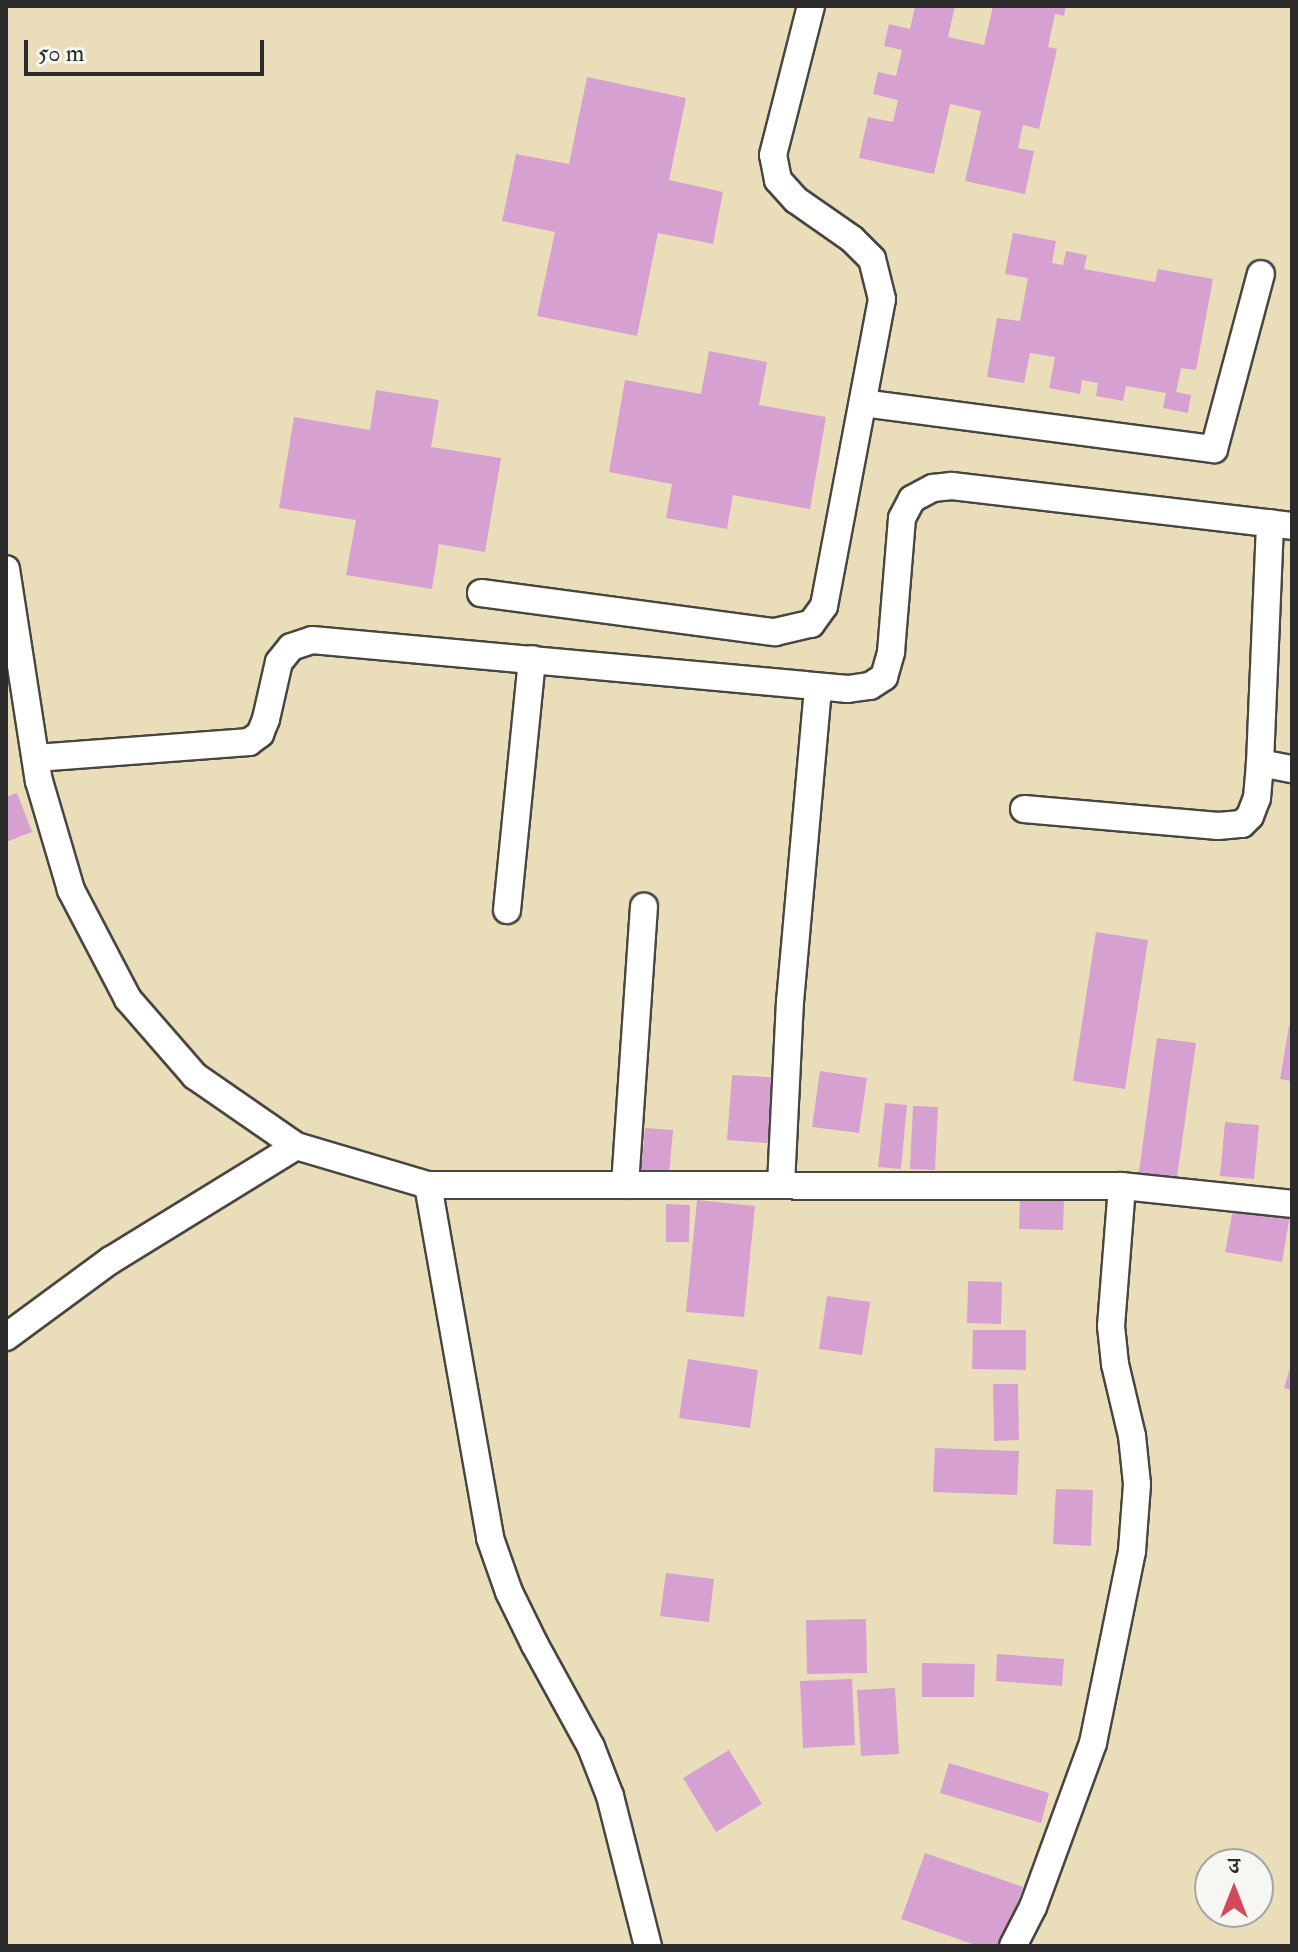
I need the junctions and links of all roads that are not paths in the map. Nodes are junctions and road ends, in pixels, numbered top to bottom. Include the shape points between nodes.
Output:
1 (811, 6) edge
2 (1261, 274) dead end
3 (863, 403) junction
4 (1281, 525) edge
5 (6, 569) edge
6 (481, 593) dead end
7 (532, 659) junction
8 (818, 687) junction
9 (36, 758) junction
10 (1260, 763) junction
11 (1292, 769) edge
12 (1024, 809) dead end
13 (644, 907) dead end
14 (507, 910) dead end
15 (296, 1146) junction
16 (428, 1185) junction
17 (625, 1185) junction
18 (781, 1185) junction
19 (1122, 1186) junction
20 (1292, 1204) edge
21 (6, 1337) edge
22 (648, 1946) edge
23 (1013, 1946) edge

1 - 3 street via 773,155 778,180 796,200 872,259 882,299
2 - 3 street via 1214,449
3 - 6 street via 824,606 811,624 775,632
4 - 8 street via 933,488 912,499 902,518 891,652 884,677 870,686
4 - 10 street
5 - 9 street
7 - 8 street
7 - 9 street via 312,640 291,647 279,662 266,719 260,734 249,742
7 - 14 street
8 - 18 street via 790,1002
9 - 15 street via 71,890 128,999 195,1076
10 - 11 street
10 - 12 street via 1257,798 1242,824
13 - 17 street
15 - 16 street
15 - 21 street via 111,1260
16 - 17 street
16 - 22 street via 490,1538 509,1592 591,1747 610,1796
17 - 18 street
18 - 19 street
19 - 20 street
19 - 23 street via 1111,1326 1136,1468 1132,1551 1093,1743 1033,1907

